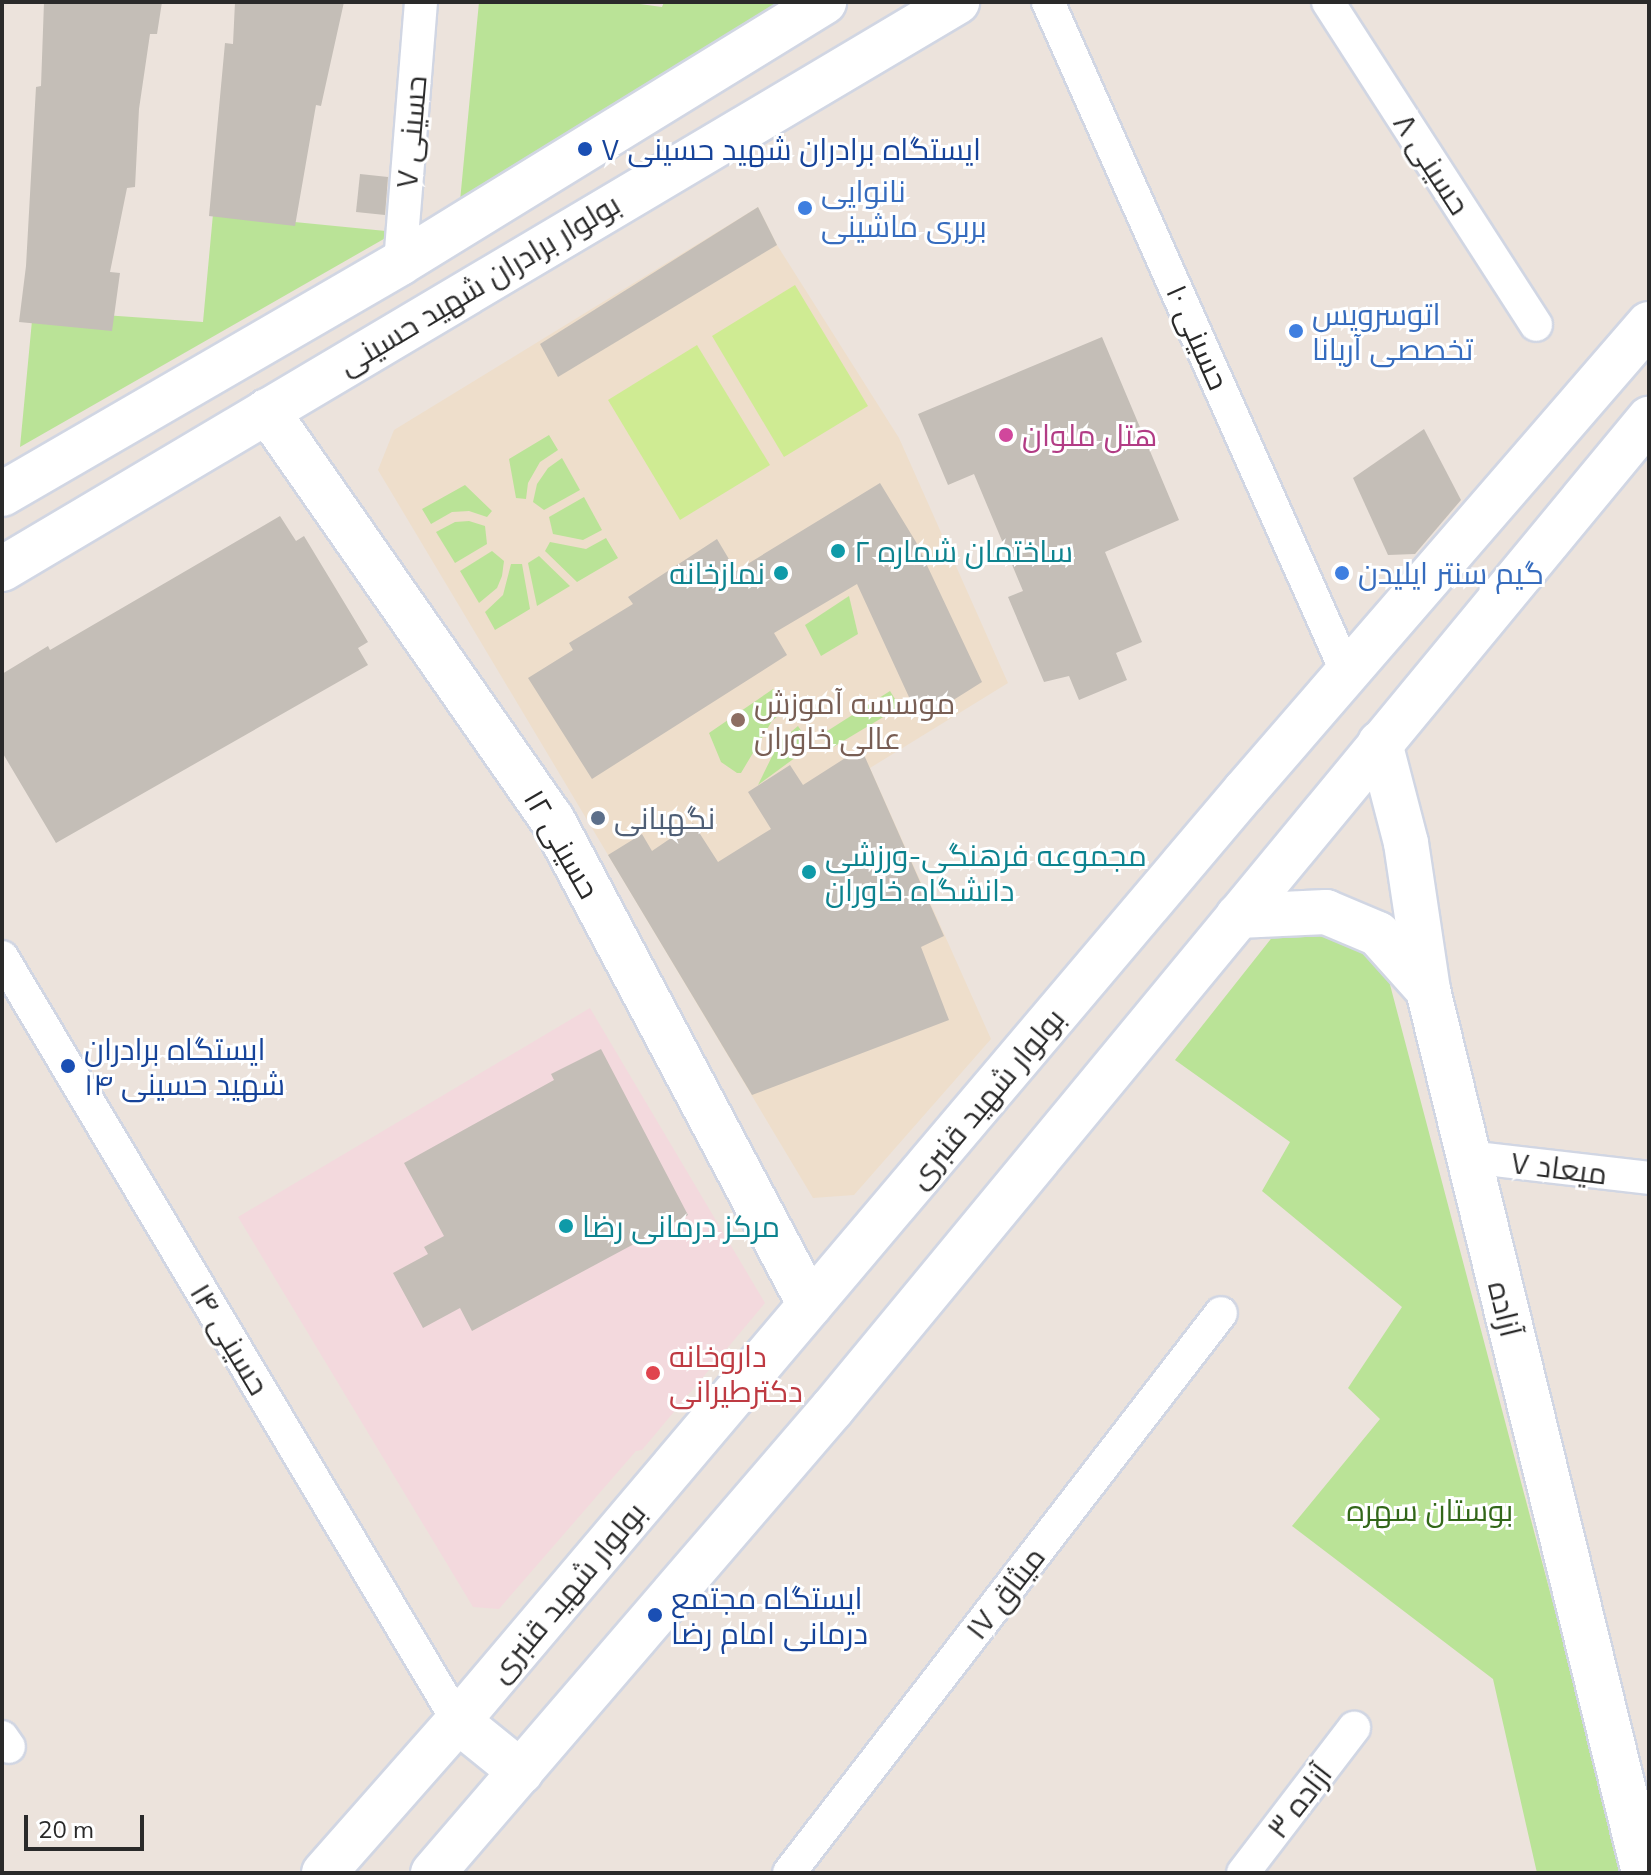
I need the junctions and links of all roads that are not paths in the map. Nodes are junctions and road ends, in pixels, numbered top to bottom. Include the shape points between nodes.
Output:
1 (421, 2) edge
2 (824, 2) edge
3 (957, 2) edge
4 (1048, 2) edge
5 (1328, 2) edge
6 (400, 263) junction
7 (1649, 324) edge
8 (1536, 325) dead end
9 (267, 411) junction
10 (1649, 419) edge
11 (2, 494) edge
12 (2, 569) edge
13 (1347, 673) junction
14 (1380, 743) junction
15 (1238, 916) junction
16 (2, 957) edge
17 (1428, 990) junction
18 (1468, 1157) junction
19 (1649, 1178) edge
20 (810, 1305) junction
21 (1221, 1313) dead end
22 (458, 1721) junction
23 (1354, 1728) dead end
24 (521, 1772) junction
25 (324, 1873) edge
26 (433, 1873) edge
27 (789, 1873) edge
28 (1243, 1873) edge
29 (1644, 1873) edge

1 - 6 street, حسینی ۷
2 - 6 street, بولوار برادران شهید حسینی
3 - 9 street, بولوار برادران شهید حسینی
4 - 13 street, حسینی ۱۰
5 - 8 street, حسینی ۸
6 - 11 street, بولوار برادران شهید حسینی
7 - 13 street, بولوار شهید قنبری
9 - 12 street, بولوار برادران شهید حسینی
9 - 20 street, حسینی ۱۲ via 552,819
10 - 14 street
13 - 20 street, بولوار شهید قنبری
14 - 15 street
14 - 17 street, آزاده via 1406,843
15 - 17 street via 1326,912 1378,934
15 - 24 street via 832,1409
16 - 22 street, حسینی ۱۴
17 - 18 street, آزاده
18 - 19 street, میعاد ۷
18 - 29 street, آزاده
20 - 22 street, بولوار شهید قنبری
21 - 27 street, میثاق ۱۷
22 - 24 street
22 - 25 street, بولوار شهید قنبری
23 - 28 street, آزاده ۳
24 - 26 street

